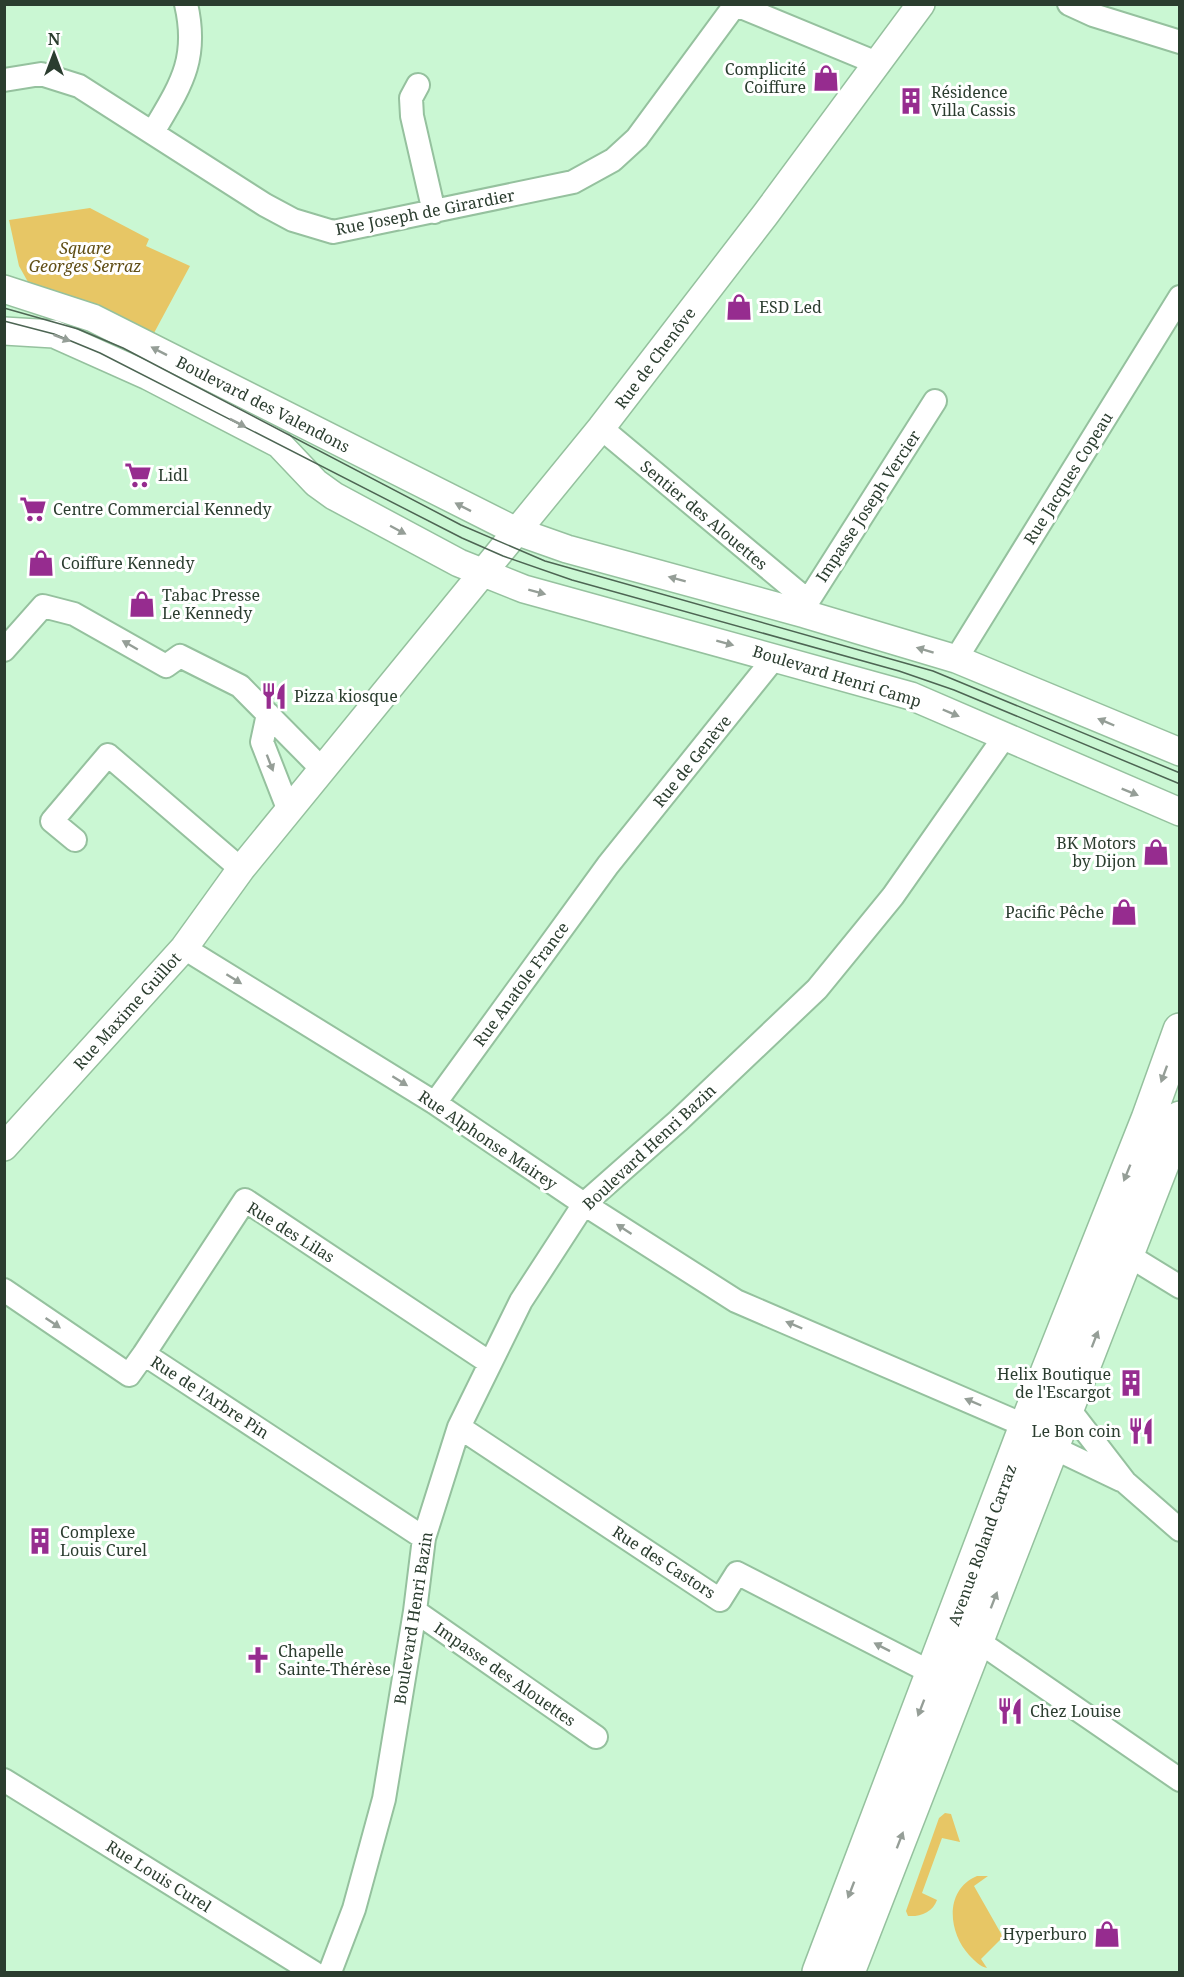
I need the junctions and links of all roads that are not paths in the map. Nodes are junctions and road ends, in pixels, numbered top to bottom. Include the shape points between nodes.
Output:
1 (186, 4) edge
2 (921, 4) edge
3 (1069, 4) edge
4 (734, 5) edge
5 (1097, 10) edge
6 (1179, 42) edge
7 (879, 64) junction
8 (4, 80) edge
9 (418, 85) dead end
10 (153, 132) junction
11 (434, 212) junction
12 (4, 289) edge
13 (1179, 297) edge
14 (4, 331) edge
15 (935, 401) dead end
16 (601, 428) junction
17 (516, 531) junction
18 (482, 574) junction
19 (806, 607) junction
20 (4, 650) edge
21 (775, 657) junction
22 (956, 659) junction
23 (376, 702) joint
24 (268, 714) junction
25 (1005, 736) junction
26 (1179, 752) edge
27 (322, 769) junction
28 (289, 811) junction
29 (1179, 812) edge
30 (75, 840) dead end
31 (608, 865) joint
32 (241, 869) junction
33 (184, 948) junction
34 (1179, 1030) edge
35 (435, 1103) junction
36 (1168, 1121) edge
37 (4, 1147) edge
38 (584, 1204) junction
39 (1128, 1255) junction
40 (1179, 1287) edge
41 (4, 1290) edge
42 (144, 1353) junction
43 (490, 1363) junction
44 (1049, 1370) junction
45 (1068, 1408) junction
46 (1026, 1426) junction
47 (459, 1427) junction
48 (1052, 1447) junction
49 (1125, 1482) junction
50 (1179, 1530) edge
51 (424, 1538) junction
52 (415, 1611) junction
53 (978, 1641) junction
54 (934, 1674) junction
55 (596, 1737) dead end
56 (4, 1780) edge
57 (1179, 1780) edge
58 (313, 1972) edge
59 (330, 1972) edge
60 (819, 1972) edge
61 (848, 1972) edge

1 - 10 street via 192,27 185,76
2 - 7 street, Rue de Chenôve
3 - 5 street
4 - 7 street
4 - 11 street, Rue Joseph de Girardier via 637,138 613,160 573,182
5 - 6 street
7 - 16 street, Rue de Chenôve
8 - 10 street, Rue Joseph de Girardier via 41,74 79,86
9 - 11 street via 411,98 412,116
10 - 11 street, Rue Joseph de Girardier via 265,206 315,229 333,232
17 -> 12 street, Boulevard des Valendons via 93,318
13 - 22 street, Rue Jacques Copeau
14 -> 18 street, Boulevard des Valendons via 54,334 158,381 279,444 334,496
15 - 19 street, Impasse Joseph Vercier
16 - 17 street, Rue de Chenôve
16 - 19 street, Sentier des Alouettes
17 - 18 street, Rue de Chenôve
19 -> 17 street via 567,549
18 -> 21 street, Boulevard Henri Camp
18 - 23 street, Rue de Chenôve
22 -> 19 street
24 -> 20 street via 240,686 180,657 166,666 74,614 43,606
21 -> 25 street, Boulevard Henri Camp via 911,696
21 - 31 street, Rue de Genève
26 -> 22 street
23 - 27 street, Rue Maxime Guillot
24 - 27 street
24 -> 28 street via 262,742
25 -> 29 street, Boulevard Henri Camp
25 - 38 street, Boulevard Henri Bazin via 893,896 817,989
27 - 28 street, Rue Maxime Guillot
28 - 32 street, Rue Maxime Guillot
30 - 32 street via 52,821 108,755
31 - 35 street, Rue Anatole France
32 - 33 street, Rue Maxime Guillot
33 -> 35 street, Rue Alphonse Mairey
33 - 37 street, Rue Maxime Guillot
34 -> 36 main road
35 - 38 street, Rue Alphonse Mairey
36 - 39 main road, Avenue Roland Carraz
36 -> 44 main road, Avenue Roland Carraz
38 - 43 street, Boulevard Henri Bazin via 521,1301
46 -> 38 street, Rue Alphonse Mairey via 736,1300
39 - 40 street
45 -> 39 main road, Avenue Roland Carraz
41 -> 42 street, Rue de l'Arbre Pin via 129,1375
42 - 43 street, Rue des Lilas via 245,1200
42 - 51 street, Rue de l'Arbre Pin
43 - 47 street, Boulevard Henri Bazin
44 - 46 main road, Avenue Roland Carraz
44 - 48 main road
45 - 48 main road, Avenue Roland Carraz
45 - 49 street
46 - 54 main road, Avenue Roland Carraz
47 - 51 street, Boulevard Henri Bazin
54 -> 47 street, Rue des Castors via 737,1573 720,1600
48 - 49 street
53 -> 48 main road, Avenue Roland Carraz
49 - 50 street
51 - 52 street, Boulevard Henri Bazin
52 - 55 street, Impasse des Alouettes
52 - 59 street, Boulevard Henri Bazin via 384,1798 354,1909
53 - 57 street
61 -> 53 main road, Avenue Roland Carraz
54 -> 60 main road, Avenue Roland Carraz
56 - 58 street, Rue Louis Curel

